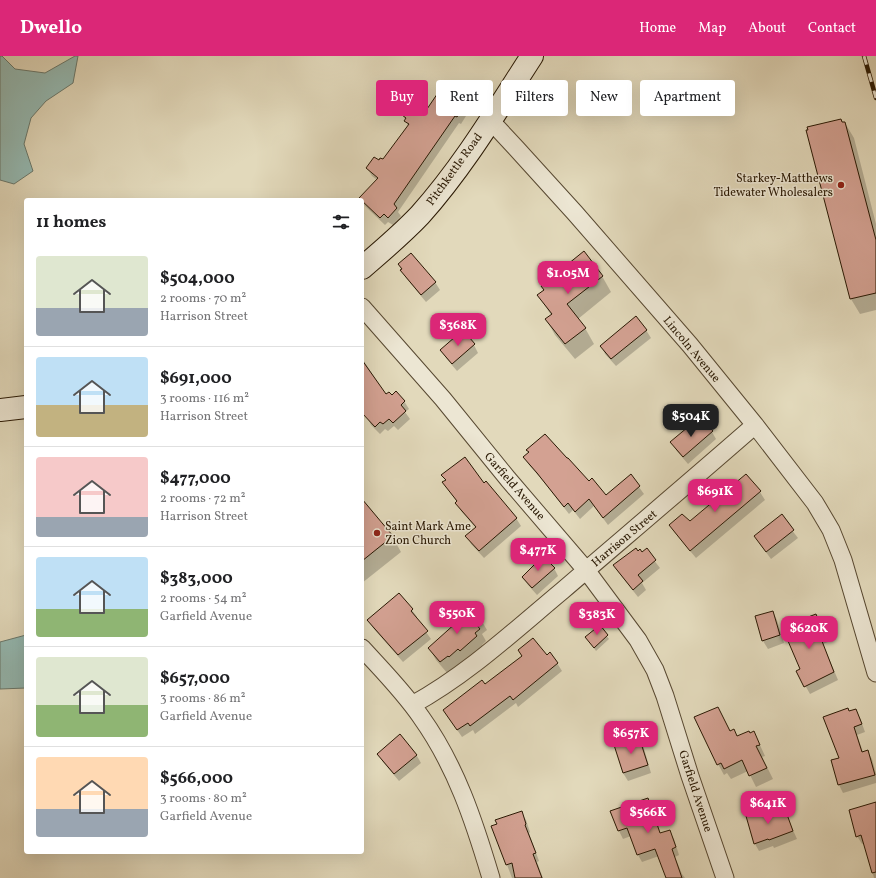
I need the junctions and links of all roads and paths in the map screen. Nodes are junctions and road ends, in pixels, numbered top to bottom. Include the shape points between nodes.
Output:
1 (532, 56) edge
2 (490, 120) junction
3 (364, 266) edge
4 (364, 309) edge
5 (24, 407) edge
6 (0, 410) edge
7 (755, 425) junction
8 (586, 570) junction
9 (364, 650) edge
10 (876, 673) edge
11 (412, 705) junction
12 (491, 878) edge
13 (725, 878) edge

1 - 2 main road, Pitchkettle Road
2 - 3 main road, Pitchkettle Road via 453,174 420,214 389,246
2 - 7 street, Lincoln Avenue via 690,345
4 - 8 street, Garfield Avenue
5 - 6 main road
7 - 8 street, Harrison Street
7 - 10 street, Lincoln Avenue via 815,503 831,530 843,560
8 - 11 street, Harrison Street via 488,653 434,693
8 - 13 street, Garfield Avenue via 638,640 655,670 666,696
9 - 11 street
11 - 12 street via 440,745 459,784

